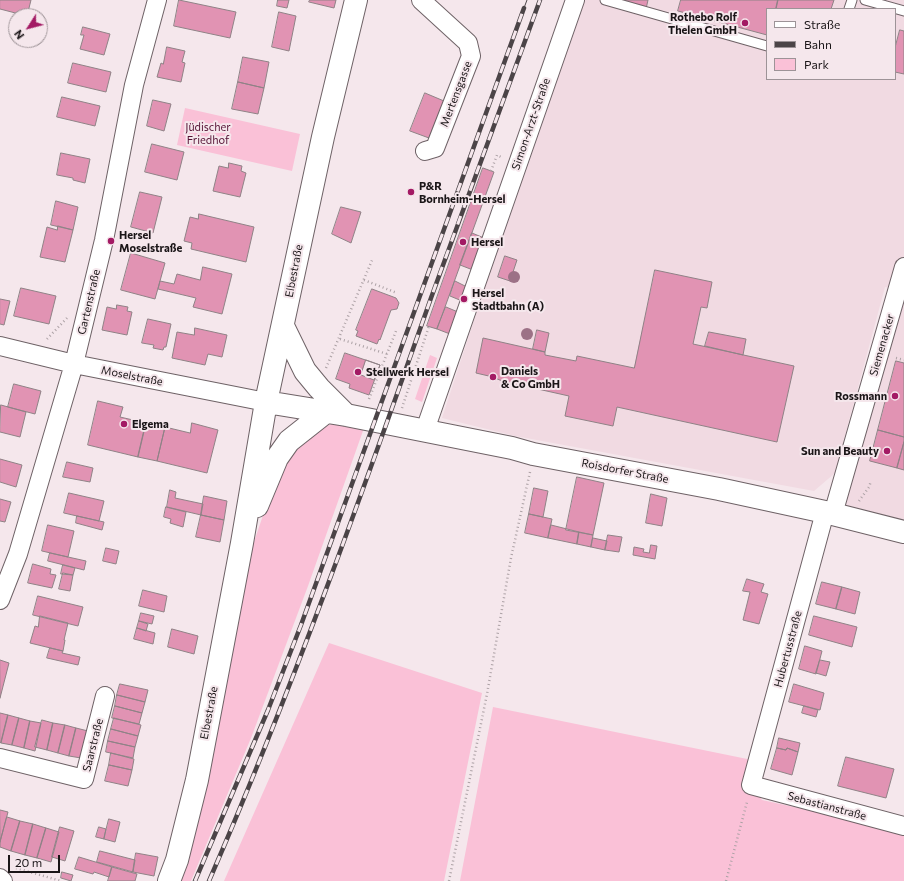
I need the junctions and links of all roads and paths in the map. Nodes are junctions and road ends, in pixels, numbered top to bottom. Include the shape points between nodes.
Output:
1 (157, 0) edge
2 (356, 0) edge
3 (421, 0) edge
4 (575, 0) edge
5 (605, 0) edge
6 (865, 0) edge
7 (893, 8) edge
8 (766, 46) edge
9 (425, 151) dead end
10 (373, 258) dead end
11 (904, 267) edge
12 (364, 280) junction
13 (397, 293) dead end
14 (86, 312) junction
15 (283, 326) junction
16 (429, 326) dead end
17 (396, 331) dead end
18 (340, 339) junction
19 (0, 346) edge
20 (387, 354) junction
21 (39, 355) junction
22 (74, 364) junction
23 (325, 370) dead end
24 (266, 402) junction
25 (368, 402) dead end
26 (402, 408) dead end
27 (337, 413) junction
28 (425, 430) junction
29 (534, 454) junction
30 (871, 481) dead end
31 (856, 505) dead end
32 (829, 513) junction
33 (904, 532) edge
34 (242, 543) junction
35 (0, 600) edge
36 (105, 696) dead end
37 (0, 758) edge
38 (751, 785) junction
39 (904, 826) edge
40 (6, 876) edge
41 (61, 881) edge
42 (169, 881) edge
43 (449, 881) edge
44 (726, 881) edge

1 - 14 street, Gartenstraße via 134,85 104,240
2 - 15 main road, Elbestraße via 319,151
3 - 9 street, Mertensgasse via 468,43 471,56 435,148
4 - 28 street, Simon-Arzt-Straße
5 - 8 lane
6 - 7 lane
10 - 12 path
11 - 32 street, Siemenacker
12 - 13 path
12 - 18 path
14 - 21 path via 68,316 46,341
14 - 22 street, Gartenstraße
15 - 24 main road, Elbestraße
15 - 27 main road via 305,371
16 - 26 path
17 - 20 path
18 - 20 path
18 - 23 path
19 - 21 street, Moselstraße
20 - 25 path
21 - 22 street, Moselstraße
22 - 24 street, Moselstraße
22 - 35 street, Gartenstraße via 18,554
24 - 27 main road, Roisdorfer Straße
24 - 34 main road, Elbestraße
27 - 28 main road, Roisdorfer Straße
27 - 34 main road, Elbestraße via 289,441 277,458
28 - 29 main road, Roisdorfer Straße
29 - 32 main road, Roisdorfer Straße
29 - 43 path via 511,558 487,694
30 - 31 path
32 - 33 main road, Roisdorfer Straße
32 - 38 street, Hubertusstraße
34 - 42 main road, Elbestraße via 197,780 177,860
36 - 37 street, Saarstraße via 84,780
38 - 39 street, Sebastianstraße
38 - 44 path
40 - 41 path

